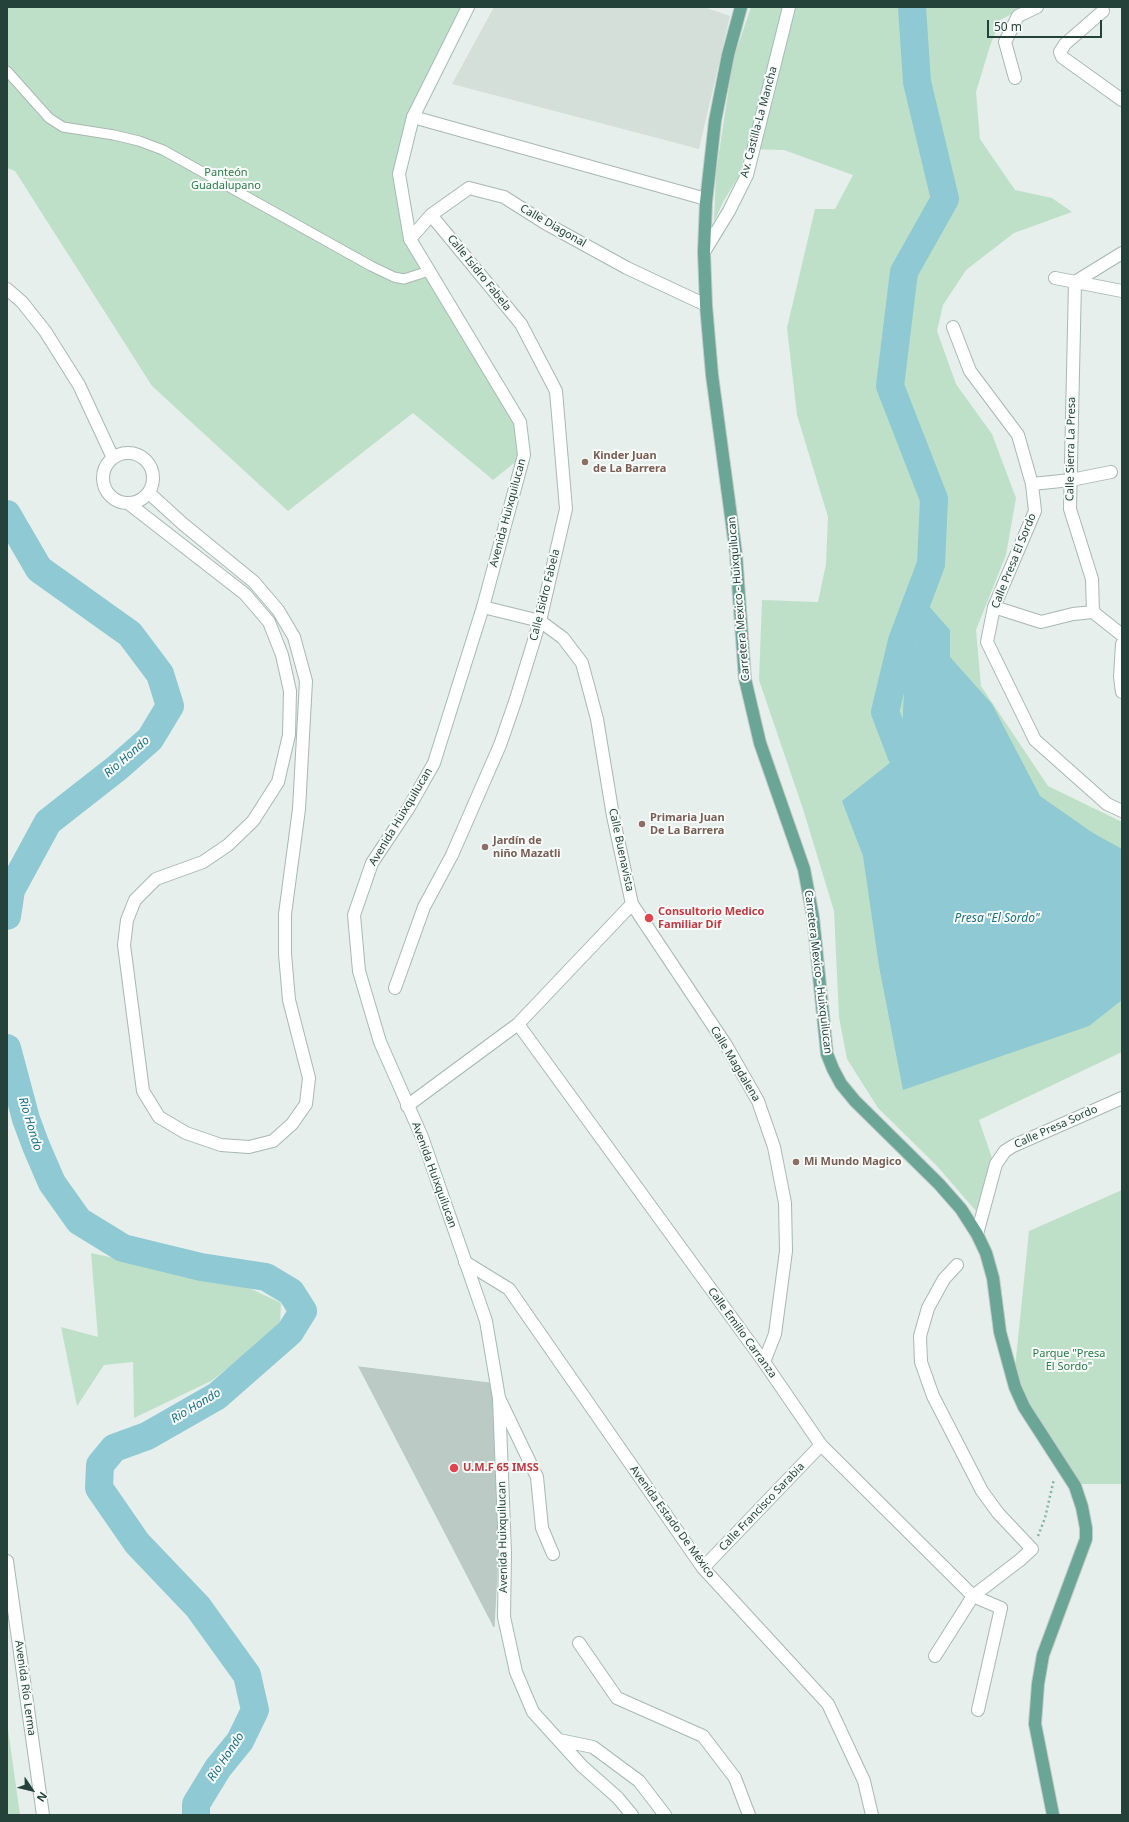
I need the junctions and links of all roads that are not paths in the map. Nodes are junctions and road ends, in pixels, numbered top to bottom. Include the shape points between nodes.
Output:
1 (468, 7) edge
2 (741, 7) edge
3 (789, 7) edge
4 (1037, 7) edge
5 (1103, 11) dead end
6 (7, 71) edge
7 (1015, 78) dead end
8 (1122, 100) edge
9 (413, 117) junction
10 (706, 199) junction
11 (432, 215) junction
12 (410, 239) junction
13 (704, 252) junction
14 (1122, 253) edge
15 (429, 271) junction
16 (1055, 278) dead end
17 (1075, 282) junction
18 (7, 289) edge
19 (1122, 291) edge
20 (706, 305) junction
21 (953, 327) dead end
22 (113, 458) junction
23 (1111, 472) dead end
24 (1070, 480) junction
25 (1032, 484) junction
26 (149, 493) junction
27 (128, 503) junction
28 (483, 607) junction
29 (994, 607) junction
30 (1093, 612) junction
31 (540, 621) junction
32 (1122, 635) edge
33 (1122, 644) edge
34 (1122, 692) edge
35 (1122, 811) edge
36 (632, 904) junction
37 (395, 988) dead end
38 (518, 1024) junction
39 (1122, 1098) edge
40 (407, 1106) junction
41 (977, 1234) junction
42 (465, 1262) junction
43 (957, 1265) dead end
44 (764, 1362) junction
45 (498, 1398) junction
46 (821, 1445) junction
47 (553, 1554) dead end
48 (7, 1560) edge
49 (703, 1568) junction
50 (974, 1596) junction
51 (578, 1643) dead end
52 (935, 1656) dead end
53 (978, 1710) dead end
54 (559, 1740) junction
55 (43, 1815) edge
56 (632, 1815) edge
57 (664, 1815) edge
58 (749, 1815) edge
59 (872, 1815) edge
60 (1053, 1815) edge

1 - 9 street, Avenida Huixquilucan
2 - 10 main road, Carretera Mexico - Huixquilucan via 728,55 715,121
3 - 13 street, Av. Castilla-La Mancha via 747,175
4 - 7 street via 1018,16 1005,42
5 - 8 street via 1065,44 1060,52 1062,58
6 - 15 lane via 49,118 63,127 114,135 163,150 394,277 404,279
9 - 10 street
9 - 12 street, Avenida Huixquilucan via 399,174
10 - 13 main road, Carretera Mexico - Huixquilucan
11 - 12 street, Calle Diagonal
11 - 20 street, Calle Diagonal via 469,188 504,197 545,223 627,268
11 - 31 street, Calle Isidro Fabela via 521,324 556,391 566,509
12 - 15 street, Avenida Huixquilucan
13 - 20 main road, Carretera Mexico - Huixquilucan
14 - 17 street
15 - 28 street, Avenida Huixquilucan via 520,422 524,455
16 - 17 street
17 - 19 street
17 - 24 street, Calle Sierra La Presa
18 - 22 street via 22,302 45,331 79,385
20 - 41 main road, Carretera Mexico - Huixquilucan via 712,375 736,554 745,679 760,743 804,869 813,917 827,1054 841,1084 855,1101 938,1184 961,1210
21 - 25 street, Calle Presa El Sordo via 970,371 1018,435
22 - 26 street via 128,453 143,458 152,470 152,486
22 - 27 street via 104,470 104,486 113,499
23 - 24 street
24 - 25 street
24 - 30 street, Calle Sierra La Presa via 1070,508 1092,579
25 - 29 street, Calle Presa El Sordo via 1035,511
26 - 27 street via 136,502
26 - 27 street via 254,582 278,610 294,637 306,681 299,810 285,914 285,954 289,1000 309,1078 306,1104 292,1124 272,1141 249,1147 221,1145 186,1133 159,1117 143,1091 124,945 127,920 135,900 156,879 203,862 228,845 254,821 278,782 288,735 290,691 282,655 269,622 245,594
28 - 31 street, Calle Buenavista
28 - 40 street, Avenida Huixquilucan via 434,764 372,863 354,915 359,971 380,1042
29 - 30 street via 1041,622
29 - 35 street, Calle Presa El Sordo via 987,642 1035,740 1107,804
30 - 32 street
31 - 36 street, Calle Buenavista via 563,638 582,663 597,719 613,816
31 - 37 street, Calle Isidro Fabela via 500,745 452,855 424,907
33 - 34 street
36 - 38 street, Calle Buenavista
36 - 44 street, Calle Magdalena via 726,1045 758,1101 774,1147 784,1203 786,1251 775,1334
38 - 40 street, Calle Buenavista
38 - 44 street, Calle Emilio Carranza
39 - 41 street, Calle Presa Sordo via 1005,1151 996,1164
40 - 42 street, Avenida Huixquilucan via 422,1137
41 - 60 main road, Carretera Mexico - Huixquilucan via 993,1278 1000,1332 1015,1387 1024,1407 1074,1486 1086,1528 1086,1539 1043,1655 1038,1684 1035,1724
42 - 45 street, Avenida Huixquilucan via 486,1321
42 - 49 street, Avenida Estado De México via 509,1289
43 - 50 street via 944,1279 928,1308 920,1336 921,1362 933,1396 982,1491 998,1513 1032,1549
44 - 46 street, Calle Emilio Carranza
45 - 47 street via 538,1477 542,1528
45 - 54 street, Avenida Huixquilucan via 505,1553 504,1617 516,1672 533,1712
46 - 49 street, Calle Francisco Sarabia
46 - 50 street, Calle Emilio Carranza
48 - 55 street, Avenida Río Lerma
49 - 59 street, Avenida Estado De México via 828,1704 864,1781
50 - 52 street
50 - 53 street, Calle Emilio Carranza via 1001,1608
51 - 58 street via 617,1698 703,1736 735,1778
54 - 56 street, Avenida Huixquilucan
54 - 57 street via 593,1747 639,1781

